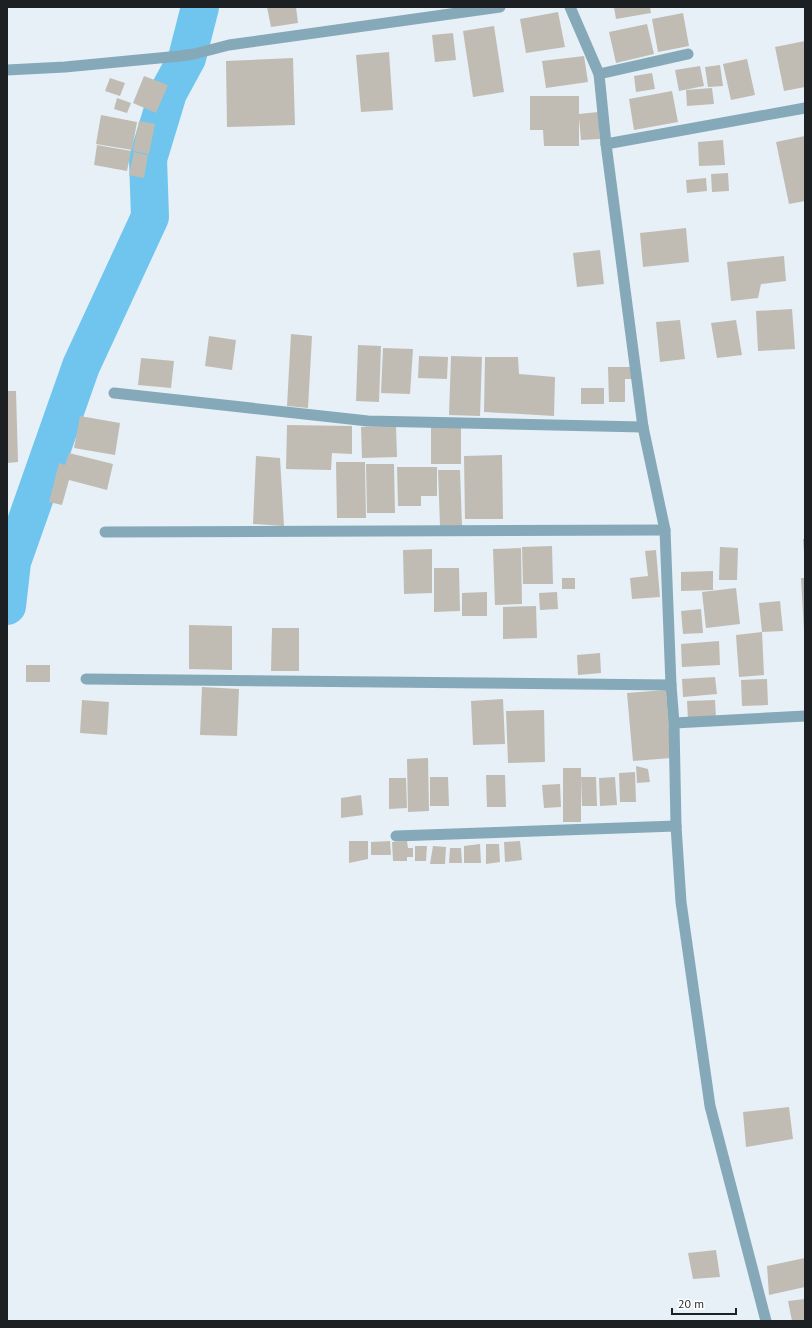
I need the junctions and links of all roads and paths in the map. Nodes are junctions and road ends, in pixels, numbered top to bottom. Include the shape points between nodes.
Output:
1 (500, 7) edge
2 (570, 7) edge
3 (688, 54) dead end
4 (7, 70) edge
5 (599, 74) junction
6 (805, 108) edge
7 (606, 144) junction
8 (114, 393) dead end
9 (643, 427) junction
10 (665, 530) junction
11 (105, 532) dead end
12 (86, 678) dead end
13 (671, 684) junction
14 (805, 716) edge
15 (674, 724) junction
16 (676, 826) junction
17 (396, 836) dead end
18 (766, 1321) edge

1 - 4 street via 229,45 180,56
2 - 5 street
3 - 5 street
5 - 7 street
6 - 7 street
7 - 9 street
8 - 9 street via 368,421
9 - 10 street
10 - 11 street
10 - 13 street
12 - 13 street
13 - 15 street
14 - 15 street
15 - 16 street
16 - 17 street
16 - 18 street via 681,902 710,1106

